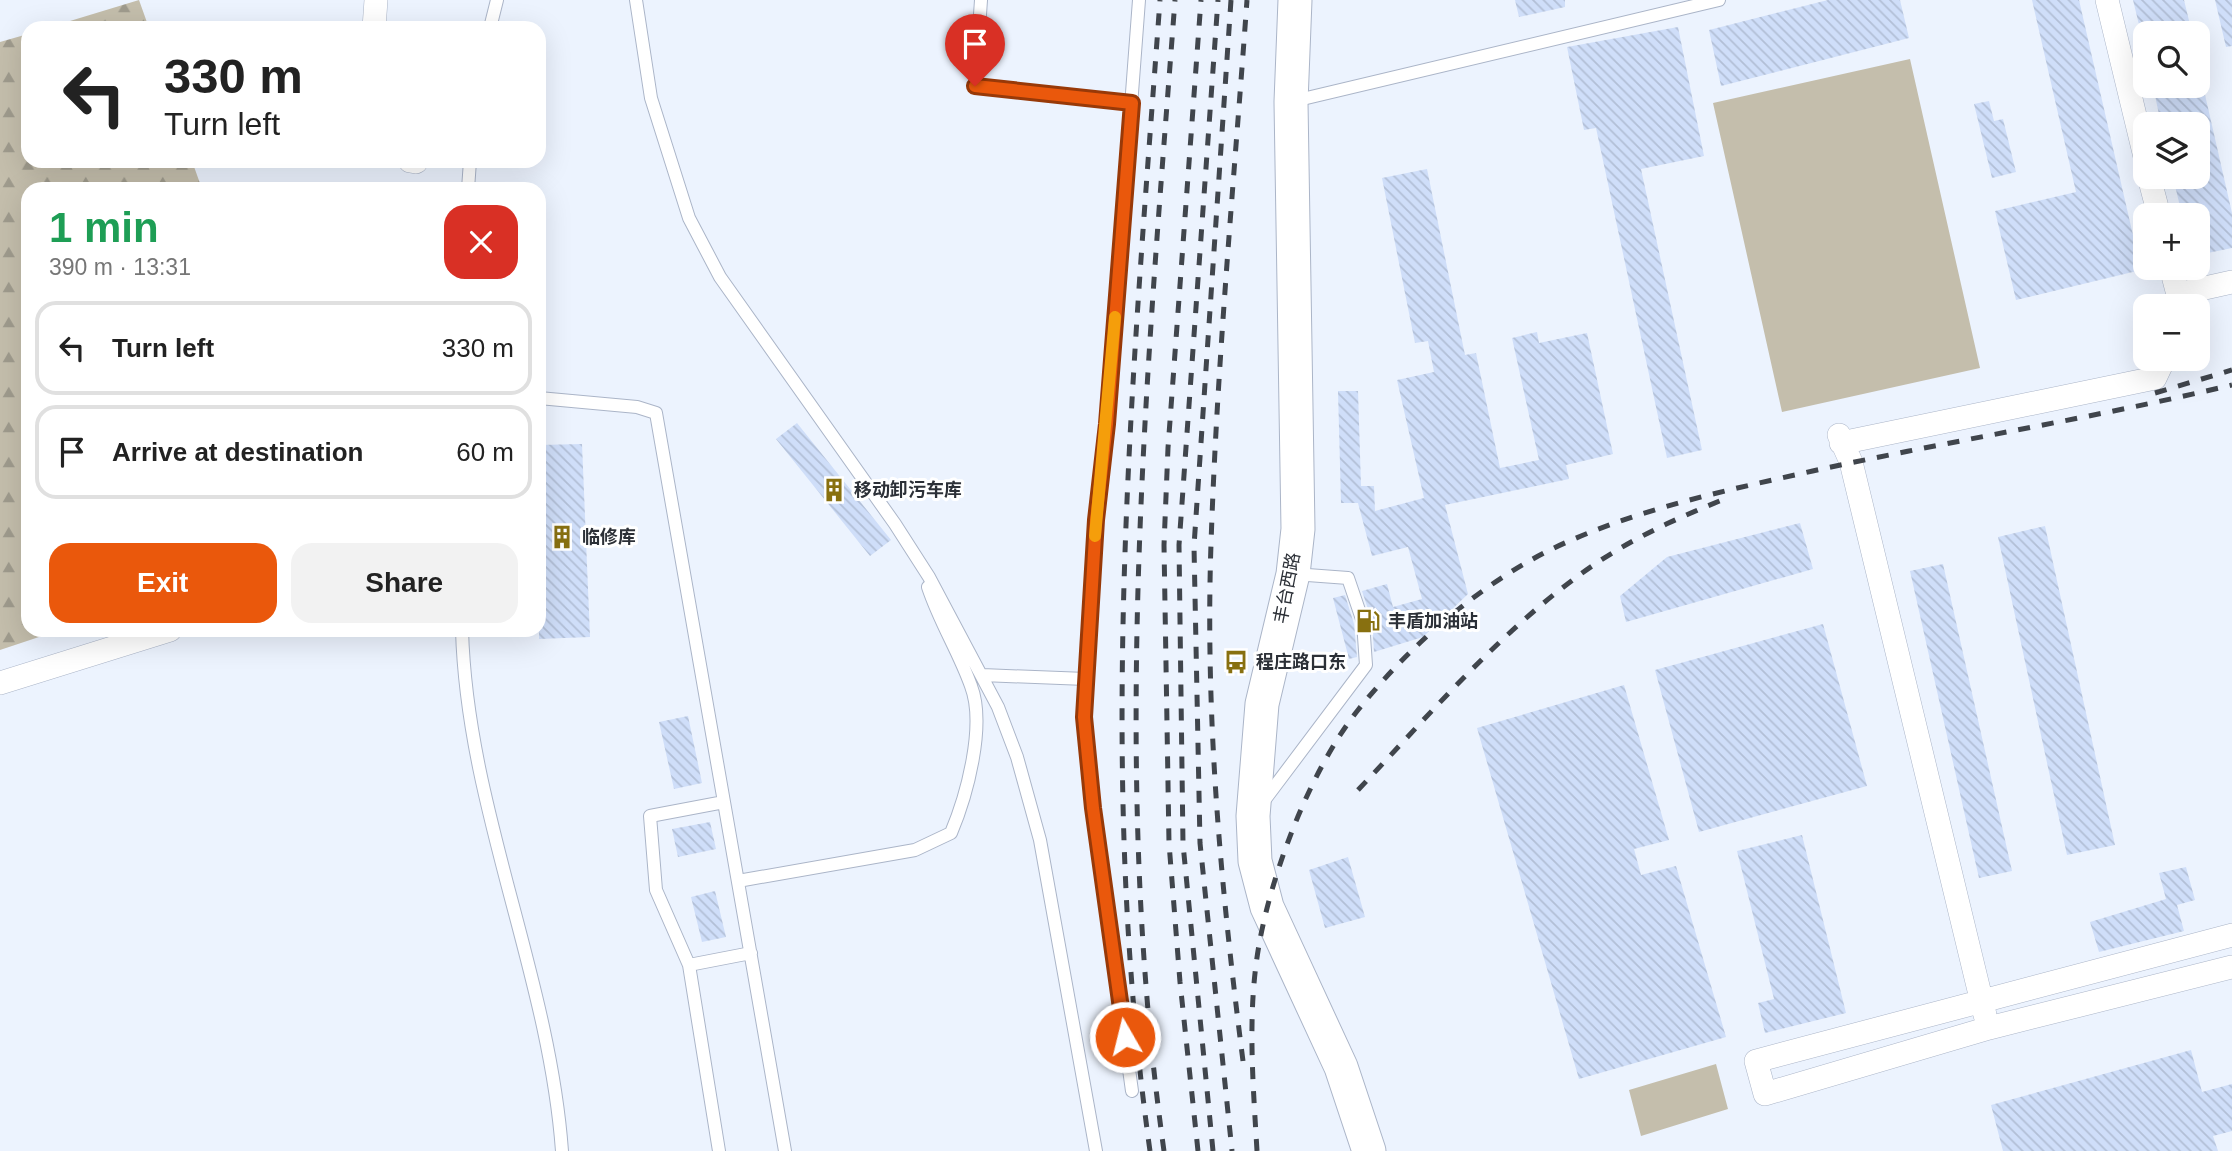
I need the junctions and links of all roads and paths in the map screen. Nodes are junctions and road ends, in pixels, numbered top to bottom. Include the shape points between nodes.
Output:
1 (376, 0) edge
2 (497, 0) edge
3 (636, 0) edge
4 (981, 0) edge
5 (1139, 0) edge
6 (1296, 0) edge
7 (1719, 0) edge
8 (2107, 0) edge
9 (374, 21) edge
10 (492, 21) edge
11 (1291, 102) junction
12 (1132, 103) junction
13 (2134, 112) edge
14 (2232, 282) edge
15 (2197, 294) edge
16 (2158, 371) edge
17 (546, 399) edge
18 (1293, 573) junction
19 (929, 577) junction
20 (148, 637) edge
21 (462, 637) edge
22 (982, 676) junction
23 (1086, 679) junction
24 (0, 684) edge
25 (724, 802) junction
26 (1253, 816) junction
27 (738, 881) junction
28 (2232, 935) edge
29 (751, 953) junction
30 (689, 965) junction
31 (2232, 967) edge
32 (1982, 1002) junction
33 (1989, 1028) junction
34 (1132, 1091) dead end
35 (562, 1151) edge
36 (719, 1151) edge
37 (785, 1151) edge
38 (1096, 1151) edge
39 (1369, 1151) edge

1 - 9 street
2 - 10 lane
3 - 19 lane via 651,98 689,218 720,277
4 - 12 lane via 975,86
5 - 12 lane
6 - 11 main road, 丰台西路
7 - 11 lane
8 - 13 street
11 - 18 main road, 丰台西路 via 1299,478
12 - 23 lane
14 - 15 street
16 - 32 street via 2155,378 1840,439 1853,474
17 - 25 lane via 656,412
18 - 26 main road, 丰台西路 via 1262,704
18 - 26 lane via 1348,578 1363,622 1366,665
19 - 22 lane
19 - 27 lane via 939,622 971,686 977,710 965,789 951,833 915,850
20 - 24 street
21 - 35 lane via 478,760 533,979 559,1109
22 - 23 lane
22 - 38 lane via 1017,757 1040,840
23 - 34 lane via 1084,717 1093,808
25 - 27 lane
25 - 30 lane via 650,816 656,890
26 - 39 main road, 丰台西路 via 1255,861 1267,907 1340,1067
27 - 29 lane
28 - 32 street
29 - 30 lane
29 - 37 lane
30 - 36 lane
31 - 33 street
32 - 33 street
32 - 33 street via 1756,1061 1765,1094

